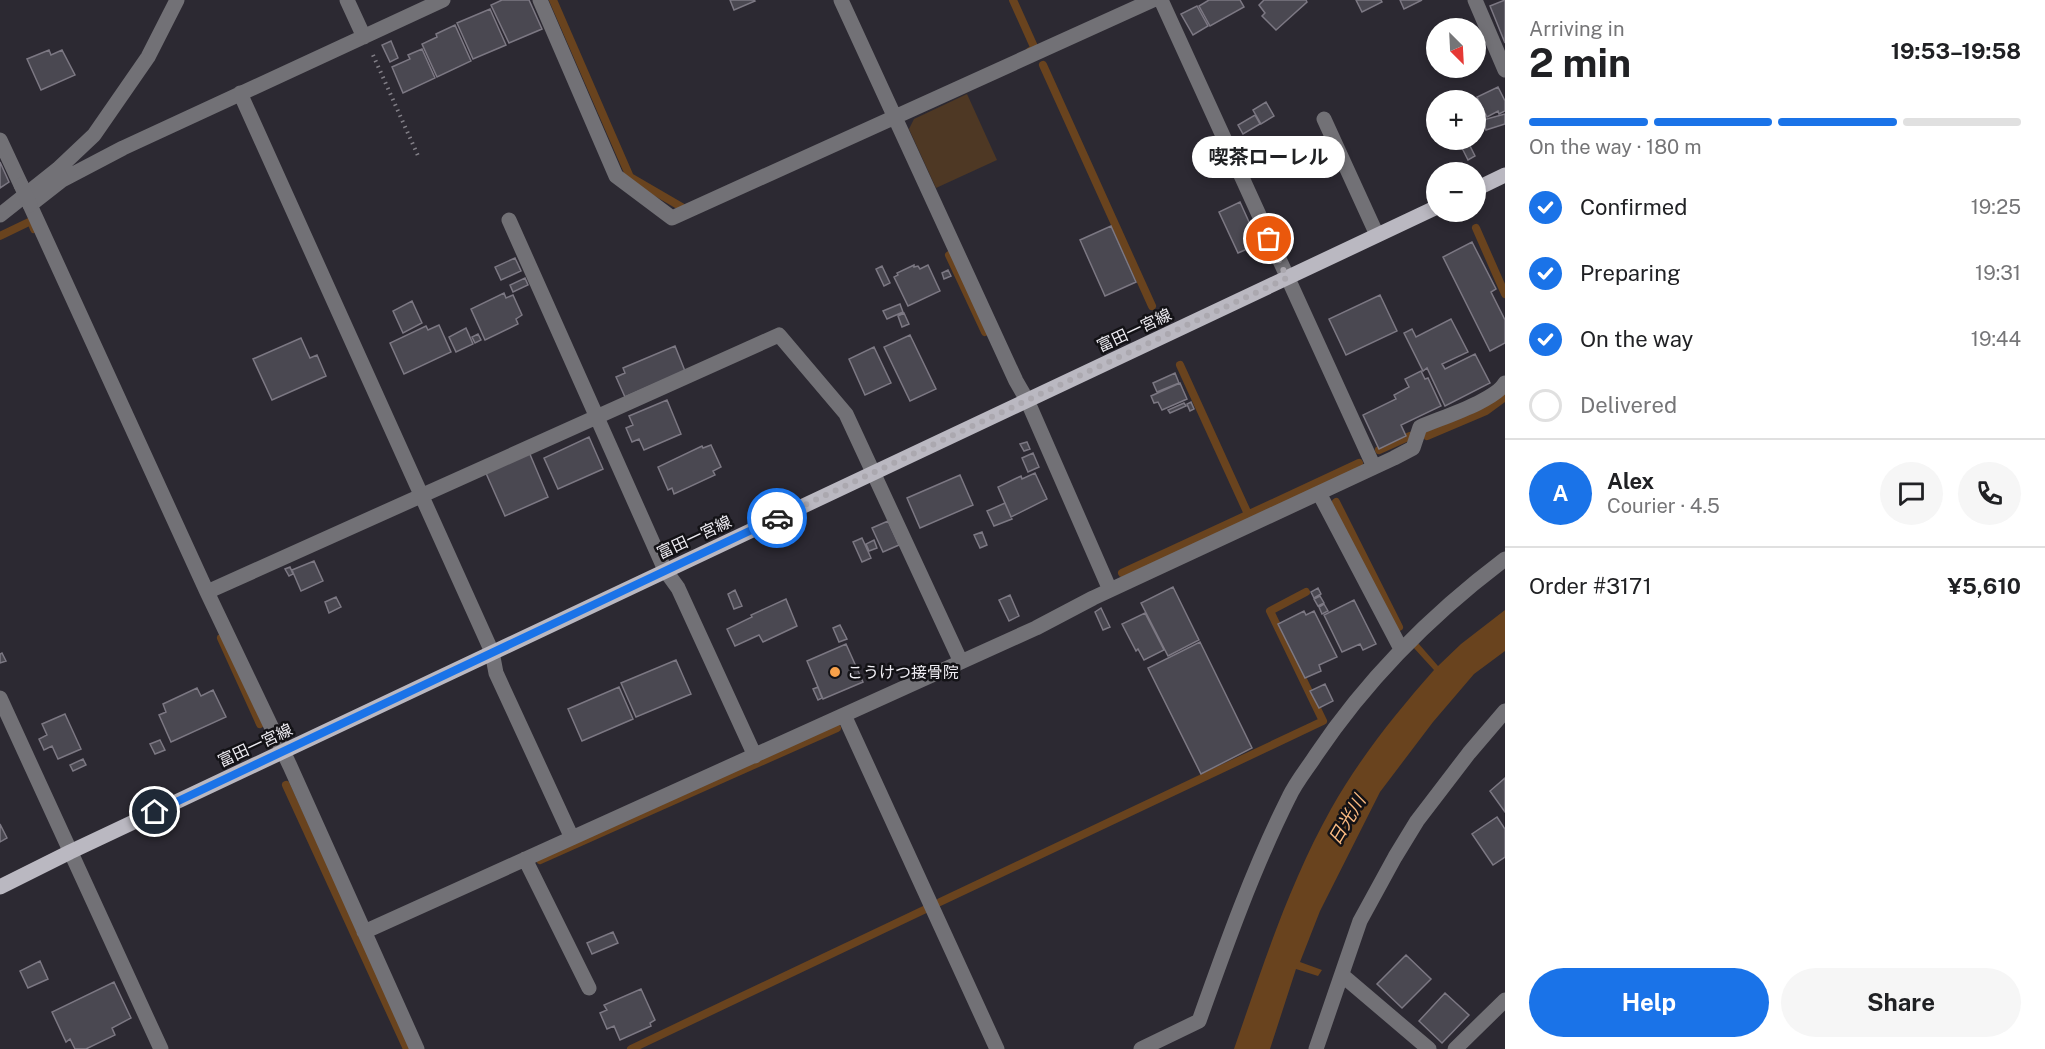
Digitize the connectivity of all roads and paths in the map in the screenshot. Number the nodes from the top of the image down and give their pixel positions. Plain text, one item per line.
1 (177, 0) edge
2 (347, 0) edge
3 (444, 0) edge
4 (540, 0) edge
5 (841, 0) edge
6 (1153, 0) edge
7 (1161, 0) edge
8 (1481, 2) edge
9 (364, 37) junction
10 (1505, 70) edge
11 (240, 93) junction
12 (894, 118) junction
13 (1324, 119) dead end
14 (0, 140) edge
15 (420, 158) dead end
16 (1505, 175) edge
17 (1486, 184) edge
18 (30, 206) junction
19 (1426, 212) edge
20 (0, 215) edge
21 (509, 220) dead end
22 (1377, 235) junction
23 (1287, 278) junction
24 (1505, 383) edge
25 (1027, 400) junction
26 (597, 418) junction
27 (1374, 467) junction
28 (874, 472) junction
29 (1319, 493) junction
30 (422, 496) junction
31 (1505, 559) edge
32 (665, 570) junction
33 (1110, 590) junction
34 (207, 592) junction
35 (1401, 649) junction
36 (492, 652) junction
37 (962, 662) junction
38 (0, 698) edge
39 (1505, 711) edge
40 (844, 715) junction
41 (283, 752) junction
42 (755, 756) junction
43 (572, 838) junction
44 (70, 852) junction
45 (525, 859) junction
46 (0, 887) edge
47 (364, 932) junction
48 (1342, 975) junction
49 (589, 988) dead end
50 (1505, 1000) edge
51 (161, 1049) edge
52 (417, 1049) edge
53 (997, 1049) edge
54 (1141, 1049) edge
55 (1316, 1049) edge
56 (1429, 1049) edge
57 (1455, 1049) edge

1 - 20 street
2 - 9 street
3 - 9 street
4 - 12 street
5 - 12 street
6 - 12 street
7 - 23 street
8 - 10 street
9 - 11 street
9 - 15 path
11 - 18 street
11 - 30 street
12 - 25 street
13 - 22 street
14 - 18 street, bridge
16 - 17 main road
18 - 34 street
19 - 22 main road, 富田一宮線
21 - 26 street
22 - 23 main road, 富田一宮線
23 - 25 main road, 富田一宮線
23 - 27 street
24 - 27 street
25 - 28 main road, 富田一宮線
25 - 33 street
26 - 28 street
26 - 30 street
26 - 32 street
27 - 29 street
28 - 32 main road, 富田一宮線
28 - 37 street
29 - 33 street
29 - 35 street
30 - 34 street
30 - 36 street
31 - 35 street
32 - 36 main road, 富田一宮線
32 - 42 street
33 - 37 street
34 - 41 street
35 - 54 street
36 - 41 main road, 富田一宮線
36 - 43 street
37 - 40 street
38 - 44 street
39 - 48 street
40 - 42 street
40 - 53 street
41 - 44 main road, 富田一宮線
41 - 47 street
42 - 43 street
43 - 45 street
44 - 46 main road, 富田一宮線
44 - 51 street
45 - 47 street
45 - 49 street
47 - 52 street
48 - 55 street
48 - 56 street
50 - 57 street

